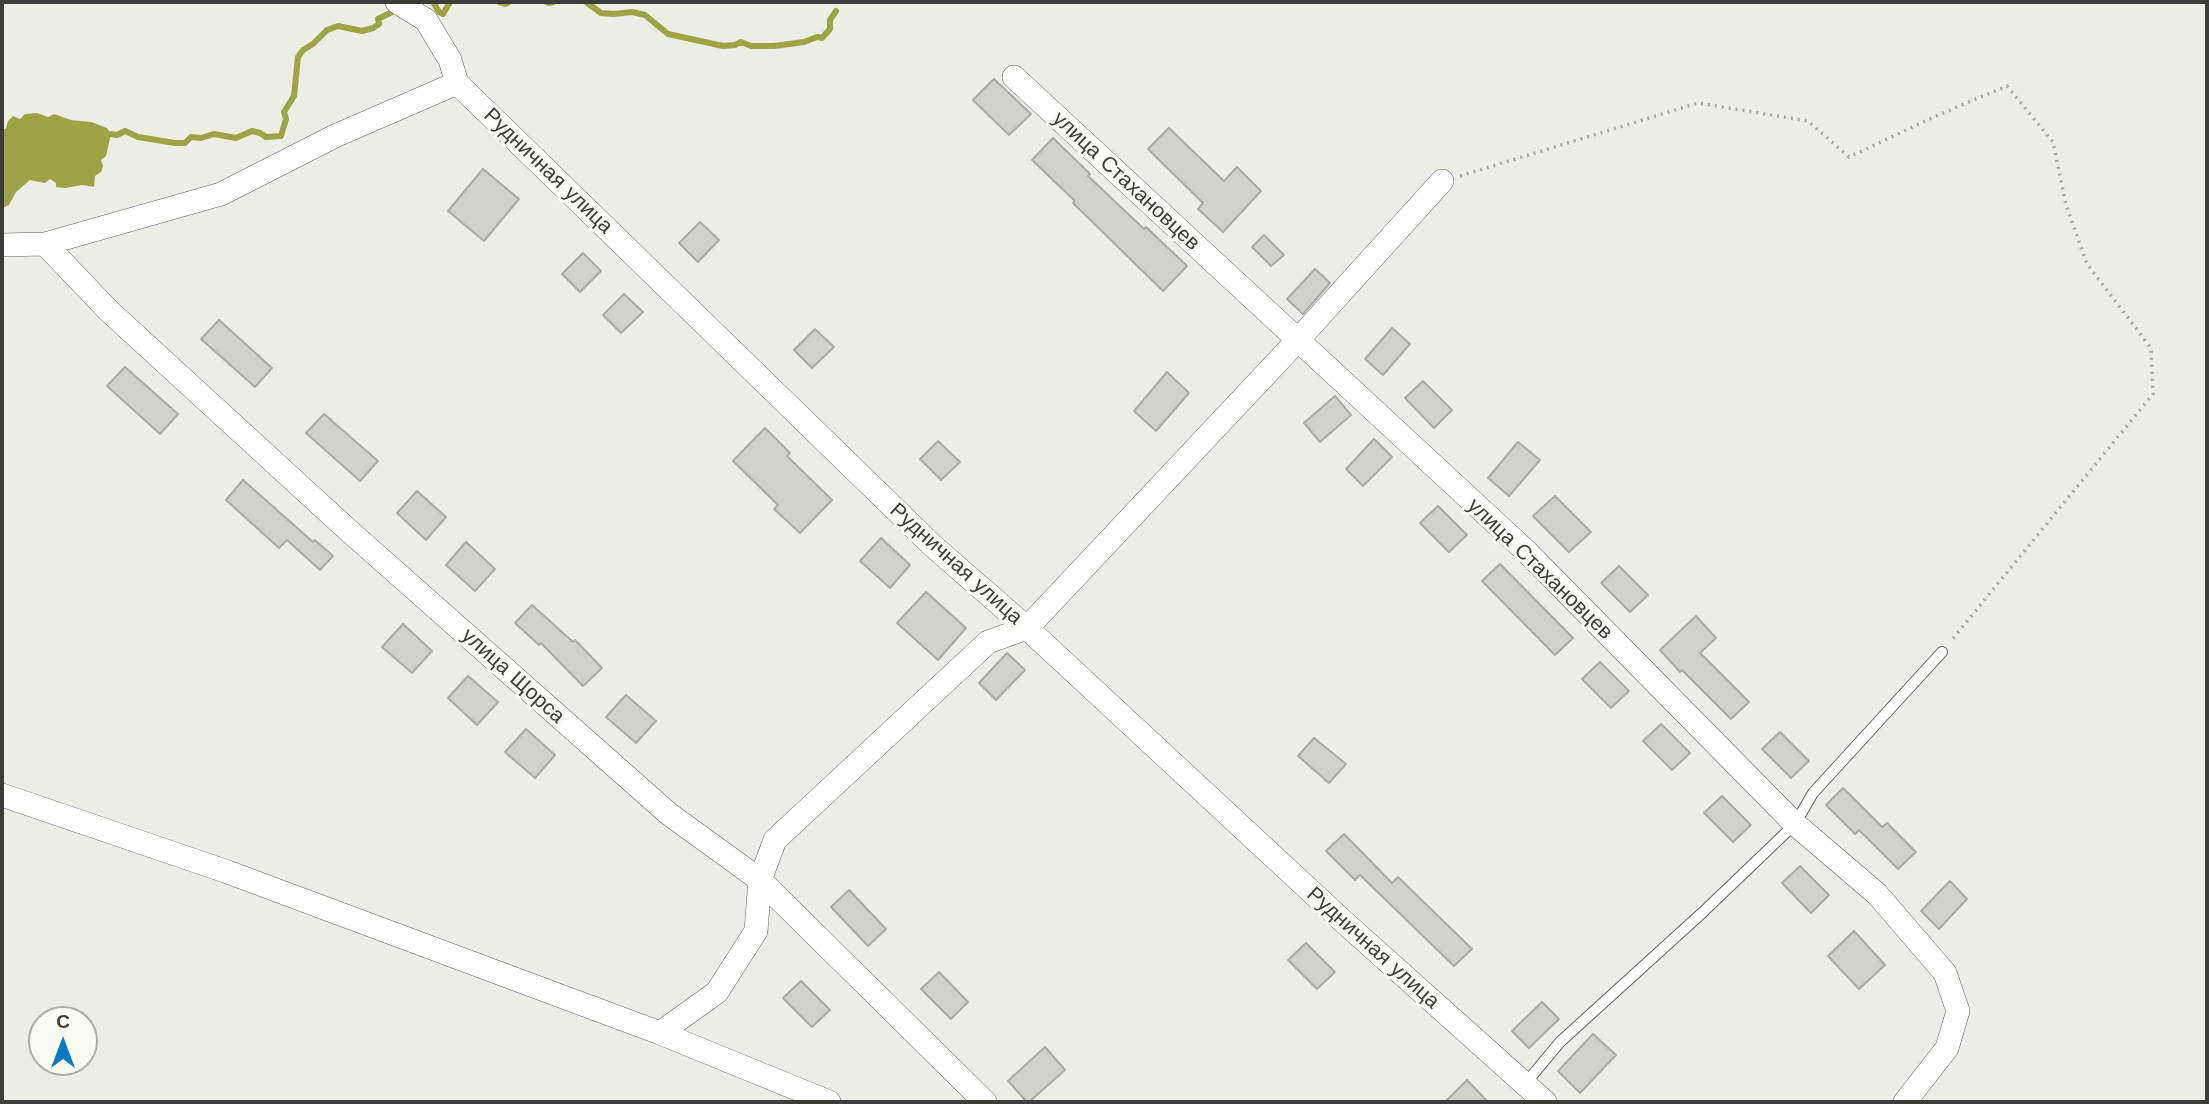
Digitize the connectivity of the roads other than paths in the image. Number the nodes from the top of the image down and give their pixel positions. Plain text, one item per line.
1 (397, 2) edge
2 (1014, 77) dead end
3 (457, 83) junction
4 (1441, 181) road end
5 (45, 244) junction
6 (2, 245) edge
7 (1297, 341) junction
8 (1027, 628) junction
9 (1942, 652) road end
10 (2, 795) edge
11 (1795, 824) junction
12 (760, 880) junction
13 (660, 1033) junction
14 (1524, 1084) junction
15 (829, 1102) edge
16 (985, 1102) edge
17 (1545, 1102) edge
18 (1905, 1102) edge

1 - 3 street, Рудничная улица
2 - 7 street, улица Стахановцев
3 - 5 street
3 - 8 street, Рудничная улица
4 - 7 street
5 - 6 street
5 - 12 street, улица Щорса
7 - 8 street
7 - 11 street, улица Стахановцев
8 - 12 street
8 - 14 street, Рудничная улица
9 - 11 lane
10 - 13 street
11 - 14 lane
11 - 18 street, улица Стахановцев
12 - 13 street
12 - 16 street, улица Щорса
13 - 15 street
14 - 17 street, Рудничная улица

